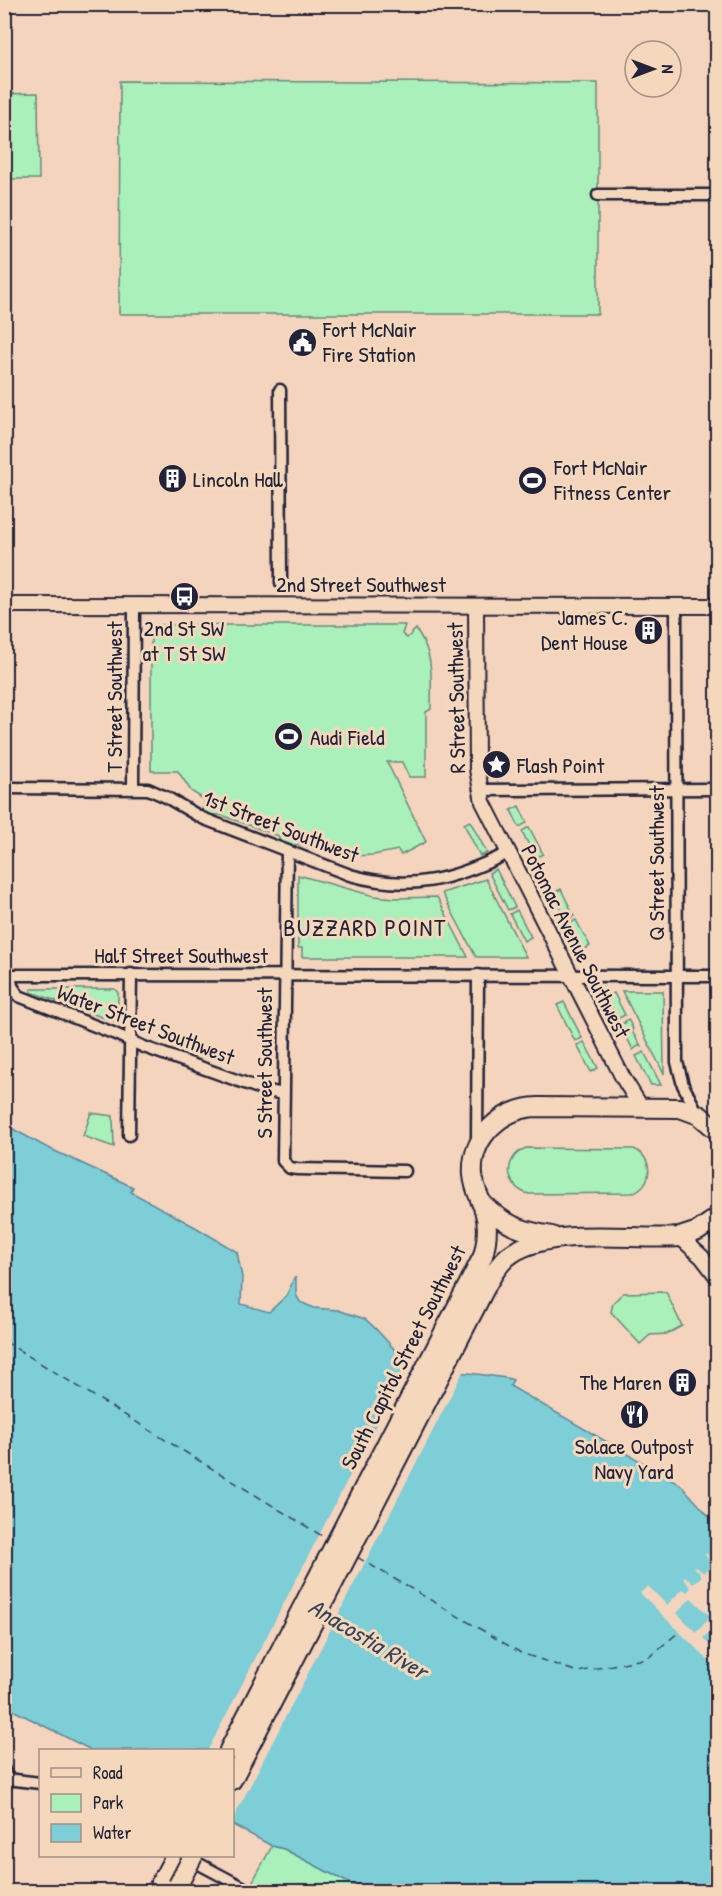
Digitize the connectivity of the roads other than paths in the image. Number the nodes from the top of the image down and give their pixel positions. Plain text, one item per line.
1 (598, 195) dead end
2 (717, 195) edge
3 (280, 390) dead end
4 (281, 583) dead end
5 (4, 605) edge
6 (134, 605) junction
7 (476, 606) junction
8 (676, 606) junction
9 (717, 606) edge
10 (4, 788) edge
11 (133, 788) junction
12 (676, 789) junction
13 (717, 789) edge
14 (479, 790) junction
15 (286, 850) junction
16 (508, 853) junction
17 (130, 974) junction
18 (284, 974) junction
19 (7, 975) edge
20 (478, 975) junction
21 (570, 975) junction
22 (677, 975) junction
23 (717, 976) edge
24 (130, 1041) junction
25 (283, 1094) junction
26 (641, 1107) junction
27 (699, 1115) junction
28 (717, 1131) edge
29 (129, 1135) dead end
30 (477, 1147) junction
31 (405, 1171) dead end
32 (480, 1200) junction
33 (717, 1217) edge
34 (717, 1236) edge
35 (680, 1237) junction
36 (560, 1238) junction
37 (717, 1278) edge
38 (465, 1308) junction
39 (229, 1749) edge
40 (6, 1774) edge
41 (234, 1776) edge
42 (39, 1783) edge
43 (4, 1791) edge
44 (174, 1857) edge
45 (185, 1857) edge
46 (193, 1857) edge
47 (168, 1886) edge
48 (252, 1892) edge

1 - 2 street
3 - 4 street
5 - 6 street, 2nd Street Southwest
6 - 7 street, 2nd Street Southwest
6 - 11 street, T Street Southwest
7 - 8 street, 2nd Street Southwest
7 - 14 street, R Street Southwest
8 - 9 street, 2nd Street Southwest
8 - 12 street, Q Street Southwest
10 - 11 street, 1st Street Southwest
11 - 15 street, 1st Street Southwest
12 - 13 street
12 - 14 street
12 - 22 street, Q Street Southwest
14 - 16 street, Potomac Avenue Southwest
15 - 16 street, 1st Street Southwest
15 - 18 street, S Street Southwest
16 - 21 street, Potomac Avenue Southwest
17 - 18 street, Half Street Southwest
17 - 19 street, Half Street Southwest
17 - 24 street
18 - 20 street, Half Street Southwest
18 - 25 street, S Street Southwest
19 - 24 street, Water Street Southwest
20 - 21 street, Half Street Southwest
20 - 30 street
21 - 22 street, Half Street Southwest
21 - 26 street, Potomac Avenue Southwest
22 - 23 street, Half Street Southwest
22 - 27 street, Q Street Southwest
24 - 25 street, Water Street Southwest
24 - 29 street
25 - 31 street, S Street Southwest
26 - 27 main road, South Capitol Street Southwest
26 - 30 main road, South Capitol Street Southwest
27 - 28 main road, South Capitol Street Southwest
30 - 32 main road, South Capitol Street Southwest
32 - 36 main road
32 - 38 main road, South Capitol Street Southwest
33 - 34 street
33 - 35 main road
35 - 36 main road
35 - 37 street
36 - 38 main road
38 - 39 main road, South Capitol Street Southwest
38 - 41 main road
40 - 42 street
40 - 43 street
44 - 47 main road
45 - 48 street
46 - 47 main road, bridge

